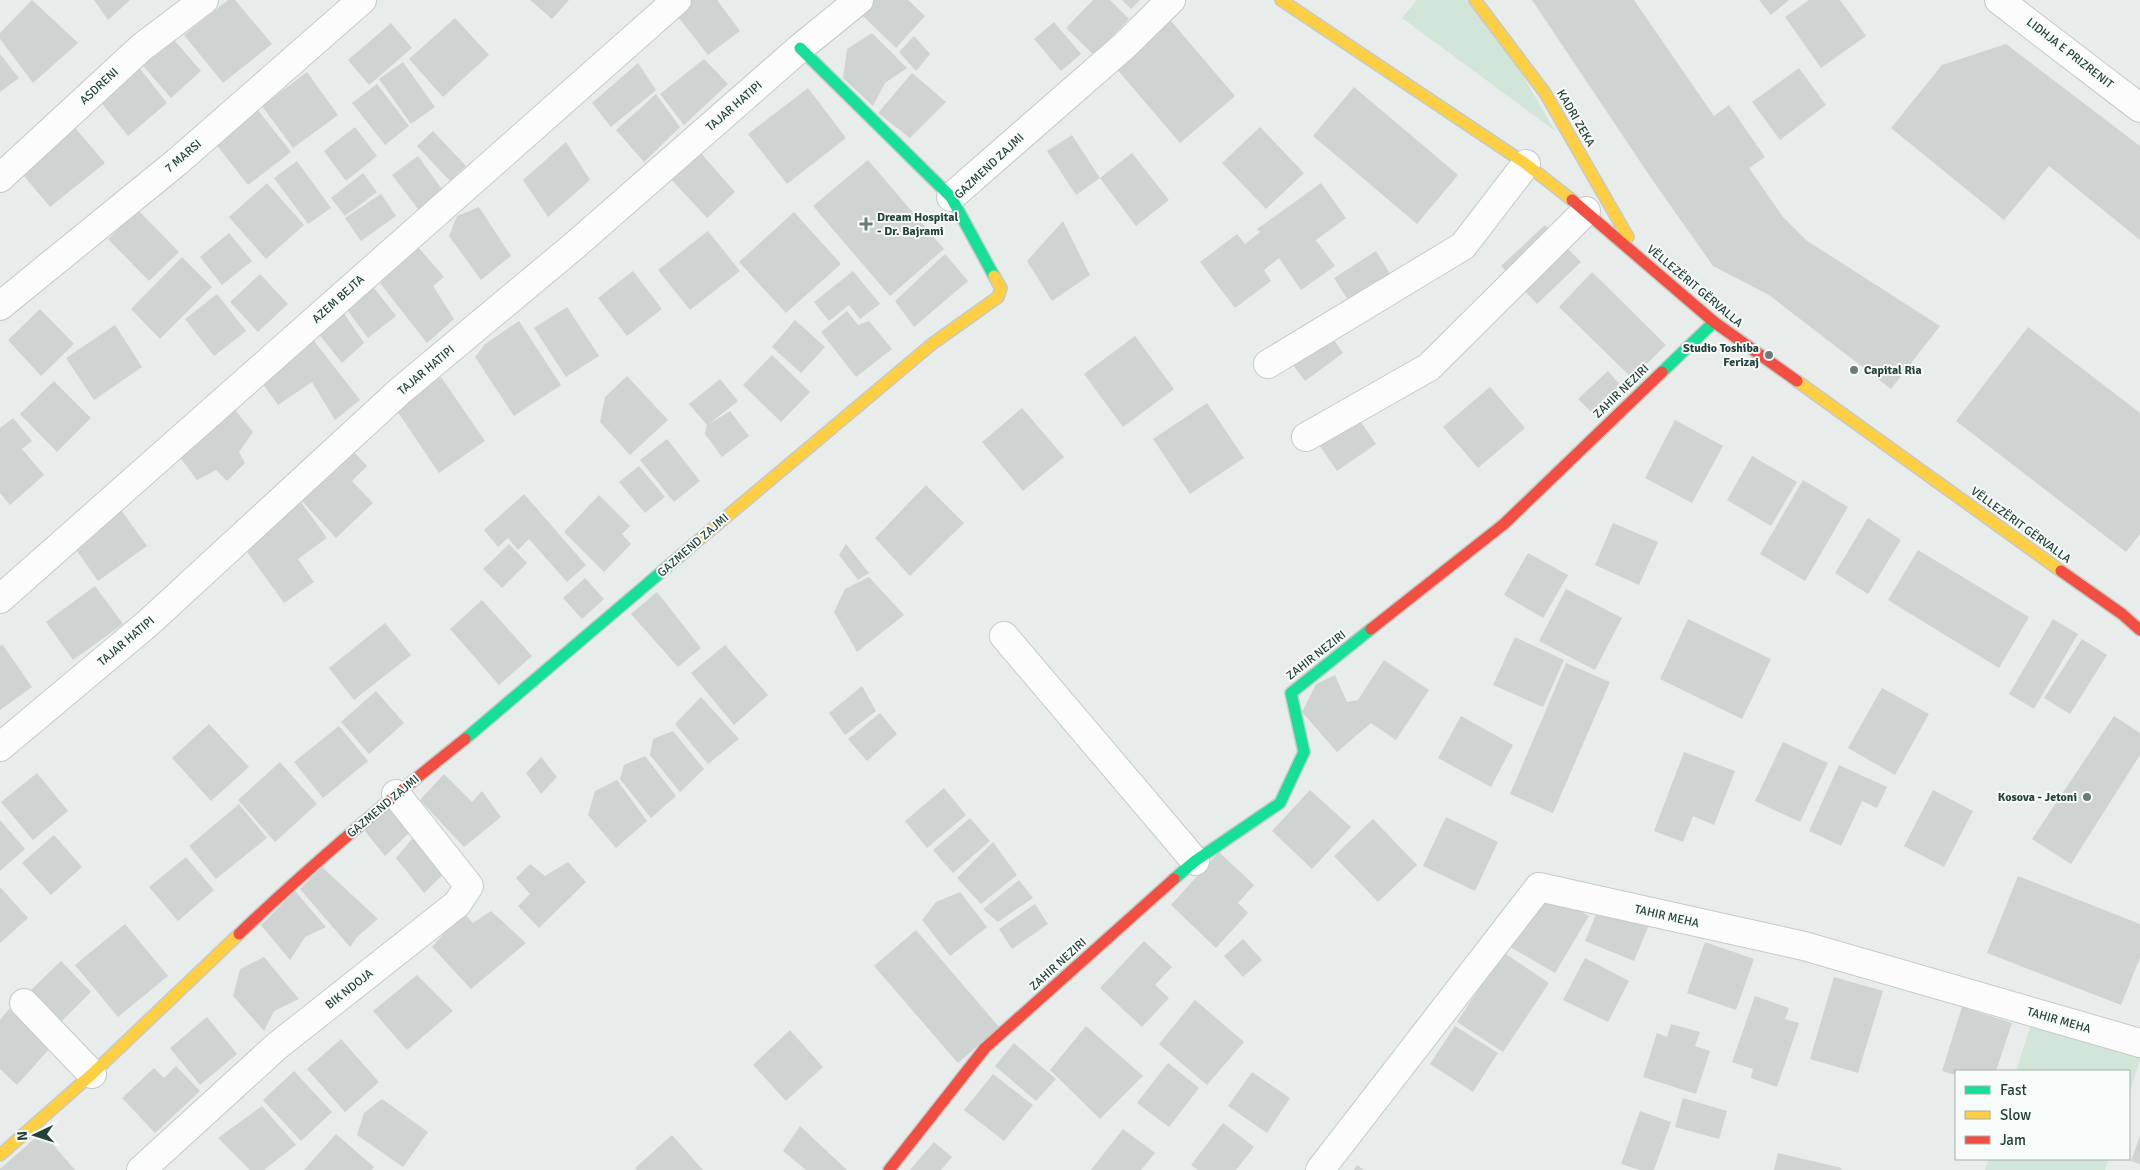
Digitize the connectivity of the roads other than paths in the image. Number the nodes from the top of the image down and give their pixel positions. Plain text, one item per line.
1 (204, 0) edge
2 (362, 0) edge
3 (677, 0) edge
4 (860, 0) edge
5 (1171, 0) edge
6 (1281, 0) edge
7 (1476, 0) edge
8 (1999, 0) edge
9 (800, 48) junction
10 (2139, 106) edge
11 (1526, 164) junction
12 (0, 178) edge
13 (951, 198) junction
14 (1586, 211) junction
15 (1640, 258) junction
16 (0, 306) edge
17 (1714, 322) junction
18 (1268, 364) dead end
19 (1306, 437) dead end
20 (0, 599) edge
21 (2140, 630) edge
22 (1004, 636) dead end
23 (0, 747) edge
24 (396, 794) junction
25 (1194, 861) junction
26 (24, 1003) dead end
27 (2140, 1043) edge
28 (92, 1074) junction
29 (0, 1155) edge
30 (141, 1170) edge
31 (889, 1170) edge
32 (1320, 1170) edge

1 - 12 street, ASDRENI
2 - 16 street, 7 MARSI
3 - 20 street, AZEM BEJTA
4 - 9 street, TAJAR HATIPI
5 - 13 street, GAZMEND ZAJMI
6 - 11 street, VËLLEZËRIT GËRVALLA
7 - 15 street, KADRI ZEKA
8 - 10 street, LIDHJA E PRIZRENIT
9 - 13 street
9 - 23 street, TAJAR HATIPI
11 - 14 street, VËLLEZËRIT GËRVALLA
11 - 18 street
13 - 24 street, GAZMEND ZAJMI
14 - 15 street, VËLLEZËRIT GËRVALLA
14 - 19 street
15 - 17 street, VËLLEZËRIT GËRVALLA
17 - 21 street, VËLLEZËRIT GËRVALLA
17 - 25 street, ZAHIR NEZIRI
22 - 25 street
24 - 28 street, GAZMEND ZAJMI
24 - 30 street, BIK NDOJA
25 - 31 street, ZAHIR NEZIRI
26 - 28 street
27 - 32 street, TAHIR MEHA
28 - 29 street, GAZMEND ZAJMI

